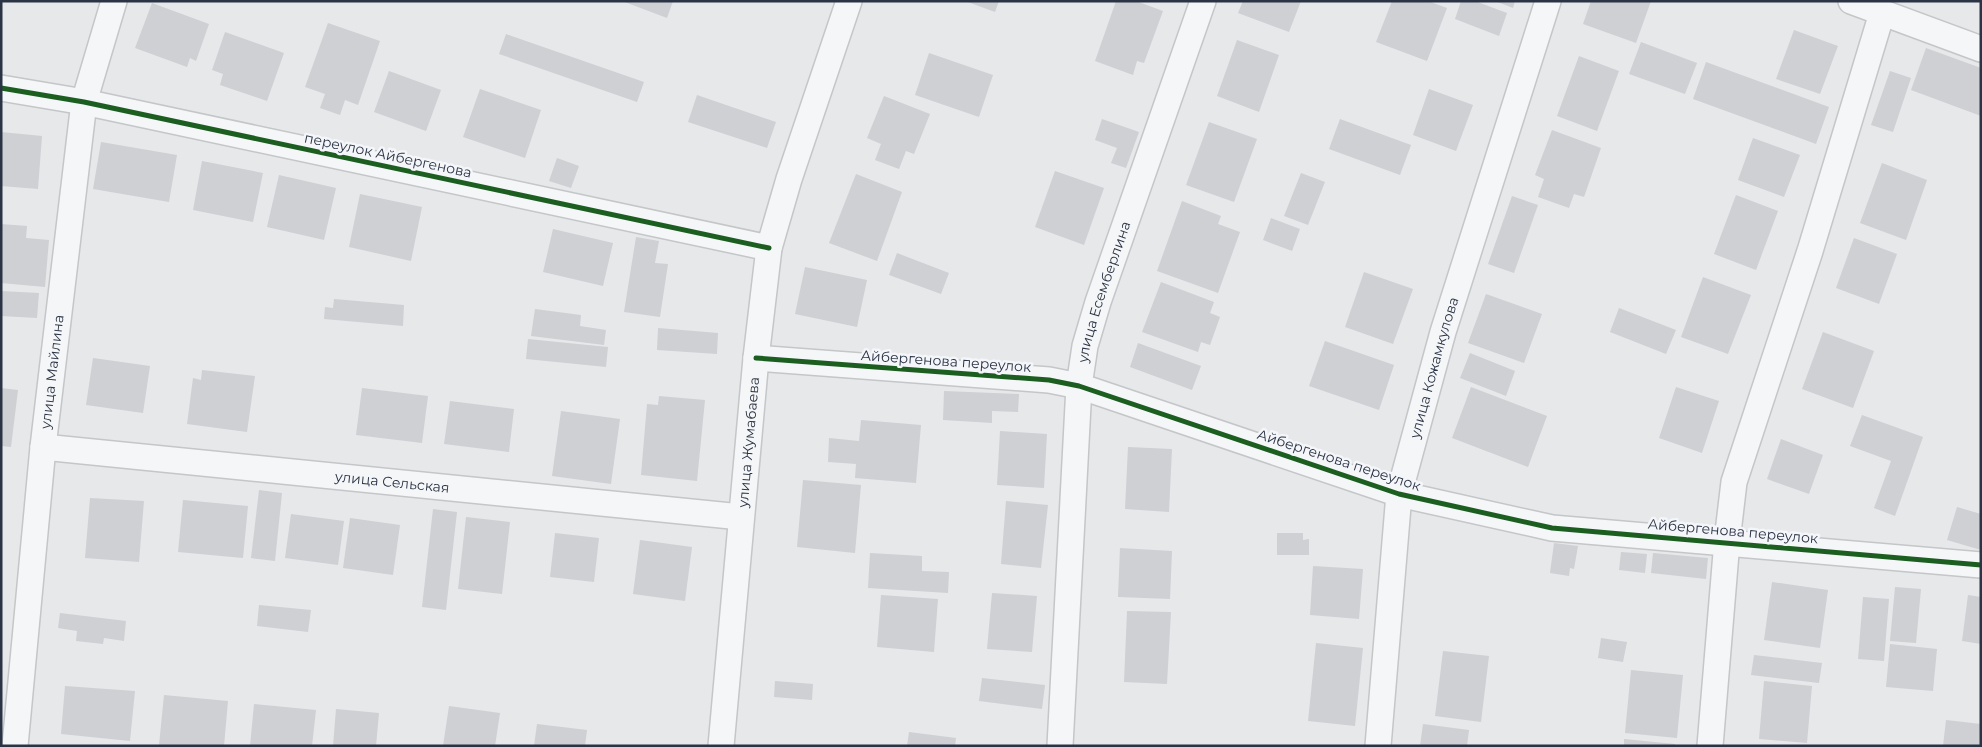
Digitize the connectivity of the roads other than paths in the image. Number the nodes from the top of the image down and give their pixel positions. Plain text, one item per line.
1 (114, 1) edge
2 (849, 1) edge
3 (1203, 1) edge
4 (1548, 1) edge
5 (1851, 1) edge
6 (1882, 13) junction
7 (1981, 49) edge
8 (1, 88) edge
9 (84, 102) junction
10 (770, 248) junction
11 (756, 358) junction
12 (1079, 386) junction
13 (43, 447) junction
14 (1399, 494) junction
15 (741, 517) junction
16 (1727, 541) junction
17 (1981, 565) edge
18 (14, 746) edge
19 (721, 746) edge
20 (1060, 746) edge
21 (1378, 746) edge
22 (1710, 746) edge

1 - 9 street, улица Майлина
2 - 10 street, улица Жумабаева
3 - 12 street, улица Есемберлина
4 - 14 street, улица Кожамкулова
5 - 6 street
6 - 7 street
6 - 16 street
8 - 9 street, переулок Айбергенова
9 - 10 street, переулок Айбергенова
9 - 13 street, улица Майлина
10 - 11 street, улица Жумабаева
11 - 12 street, Айбергенова переулок
11 - 15 street, улица Жумабаева
12 - 14 street, Айбергенова переулок
12 - 20 street, улица Есемберлина
13 - 15 street, улица Сельская
13 - 18 street, улица Майлина
14 - 16 street, Айбергенова переулок
14 - 21 street, улица Кожамкулова
15 - 19 street, улица Жумабаева
16 - 17 street, Айбергенова переулок
16 - 22 street

